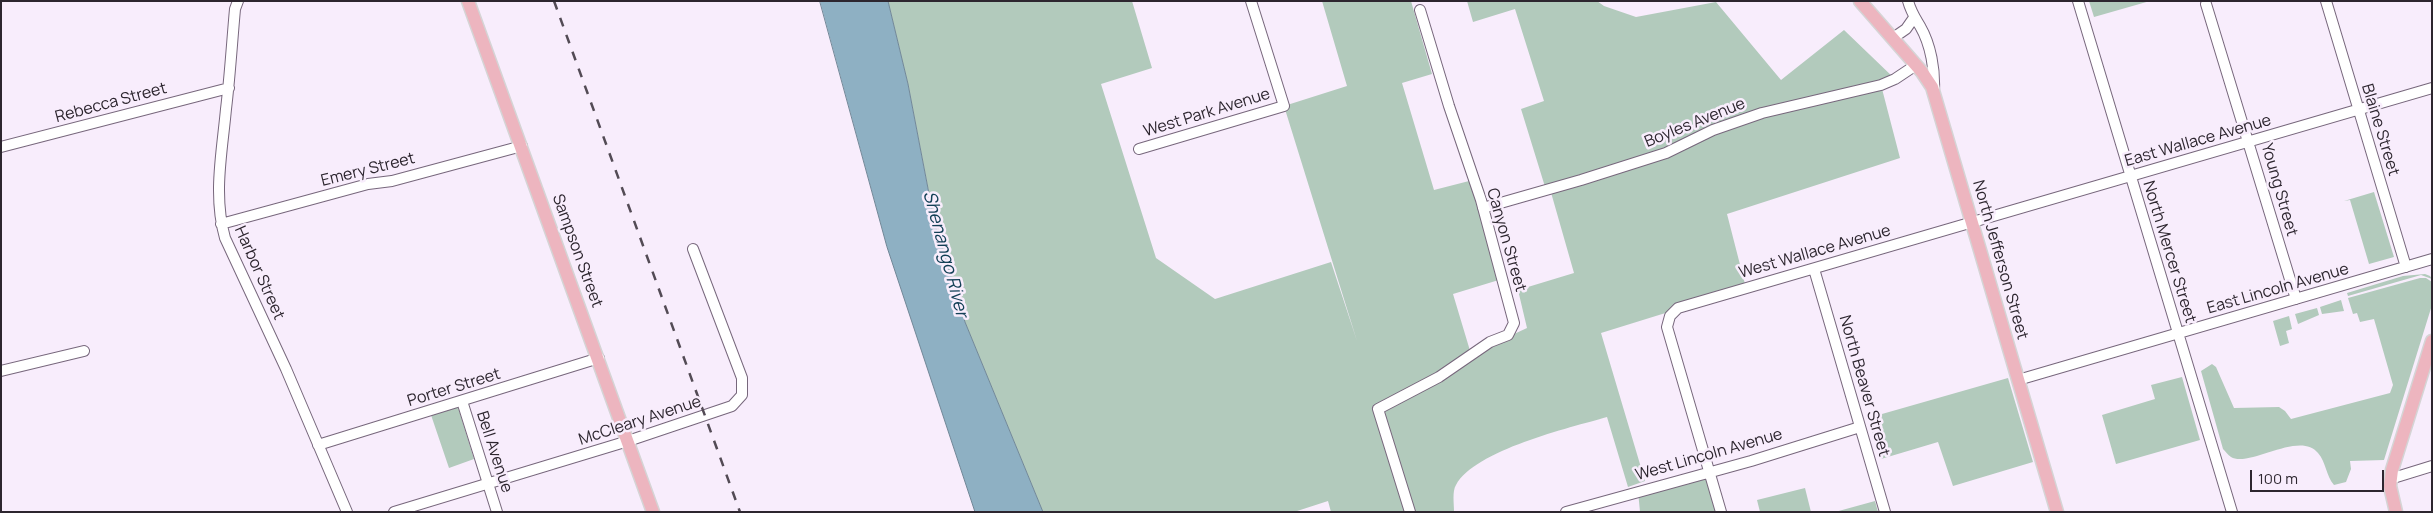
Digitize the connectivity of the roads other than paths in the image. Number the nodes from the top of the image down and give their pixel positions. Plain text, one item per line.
1 (238, 1) edge
2 (468, 1) edge
3 (1251, 1) edge
4 (1860, 1) edge
5 (1908, 1) edge
6 (2078, 1) edge
7 (2326, 1) edge
8 (2206, 4) dead end
9 (1420, 10) dead end
10 (1913, 19) junction
11 (1893, 38) junction
12 (1916, 65) junction
13 (228, 88) junction
14 (2432, 88) edge
15 (1934, 93) junction
16 (2358, 109) junction
17 (2249, 141) junction
18 (522, 146) junction
19 (1, 147) edge
20 (1139, 149) dead end
21 (2130, 176) junction
22 (1483, 208) junction
23 (1972, 222) junction
24 (221, 224) junction
25 (693, 249) dead end
26 (2432, 260) edge
27 (2406, 267) junction
28 (1814, 268) junction
29 (2296, 299) junction
30 (2178, 334) junction
31 (2432, 341) edge
32 (84, 351) dead end
33 (599, 358) junction
34 (1, 371) edge
35 (2018, 380) junction
36 (462, 401) junction
37 (1860, 427) junction
38 (628, 441) junction
39 (318, 445) junction
40 (2432, 466) edge
41 (1710, 472) junction
42 (2390, 479) junction
43 (489, 484) junction
44 (347, 512) edge
45 (394, 512) edge
46 (497, 512) edge
47 (653, 512) edge
48 (1410, 512) edge
49 (1566, 512) edge
50 (1721, 512) edge
51 (1885, 512) edge
52 (2057, 512) edge
53 (2232, 512) edge
54 (2396, 512) edge

1 - 13 street, Harbor Street
2 - 18 main road, Sampson Street
3 - 20 street, West Park Avenue
4 - 11 main road
5 - 10 street, North Jefferson Street
6 - 21 street, North Mercer Street
7 - 16 street, Blaine Street
8 - 17 street, Young Street
9 - 22 street, Canyon Street
10 - 11 street
10 - 15 street, North Jefferson Street
11 - 12 main road
12 - 15 main road
12 - 22 street, Boyles Avenue
13 - 19 street, Rebecca Street
13 - 24 street, Harbor Street
14 - 16 street, East Wallace Avenue
15 - 23 main road, North Jefferson Street
16 - 17 street, East Wallace Avenue
16 - 27 street, Blaine Street
17 - 21 street, East Wallace Avenue
17 - 29 street, Young Street
18 - 24 street, Emery Street
18 - 33 main road, Sampson Street
21 - 23 street, East Wallace Avenue
21 - 30 street, North Mercer Street
22 - 48 street, Canyon Street
23 - 28 street, West Wallace Avenue
23 - 35 main road, North Jefferson Street
24 - 39 street, Harbor Street
25 - 38 street, McCleary Avenue
26 - 27 street, East Lincoln Avenue
27 - 29 street, East Lincoln Avenue
28 - 37 street, North Beaver Street
28 - 41 street, West Wallace Avenue
29 - 30 street, East Lincoln Avenue
30 - 35 street, East Lincoln Avenue
30 - 53 street, North Mercer Street
31 - 42 main road
32 - 34 street
33 - 36 street, Porter Street
33 - 38 main road, Sampson Street
35 - 52 main road, North Jefferson Street
36 - 39 street, Porter Street
36 - 43 street, Bell Avenue
37 - 41 street, West Lincoln Avenue
37 - 51 street, North Beaver Street
38 - 43 street, McCleary Avenue
38 - 47 main road, Sampson Street
39 - 44 street, Harbor Street
40 - 42 street
41 - 49 street, West Lincoln Avenue
41 - 50 street
42 - 54 main road
43 - 45 street, McCleary Avenue
43 - 46 street, Bell Avenue

